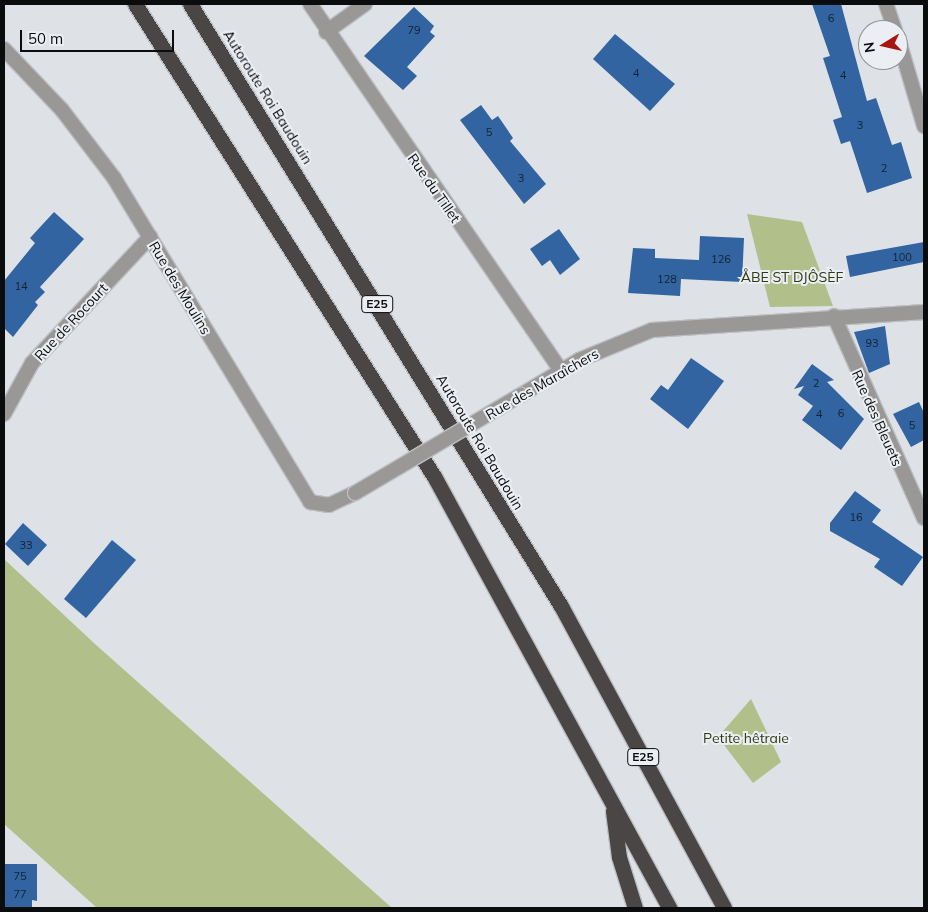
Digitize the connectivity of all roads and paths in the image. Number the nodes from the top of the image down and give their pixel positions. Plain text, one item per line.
1 (135, 4) edge
2 (190, 4) edge
3 (310, 4) edge
4 (365, 4) edge
5 (886, 4) edge
6 (892, 20) edge
7 (326, 32) junction
8 (4, 49) edge
9 (907, 70) edge
10 (924, 126) edge
11 (150, 238) junction
12 (924, 312) edge
13 (834, 316) junction
14 (561, 371) junction
15 (4, 414) edge
16 (355, 493) joint
17 (924, 518) edge
18 (612, 802) junction
19 (634, 908) edge
20 (669, 908) edge
21 (724, 908) edge

1 - 18 highway
2 - 21 highway, Autoroute Roi Baudouin / E25
3 - 7 street, Rue du Tillet
4 - 7 street
5 - 6 street
7 - 14 street, Rue du Tillet
8 - 11 street, Rue des Moulins
9 - 10 street
11 - 15 street, Rue de Rocourt
11 - 16 street, Rue des Moulins
12 - 13 street, Rue des Maraîchers
13 - 14 street, Rue des Maraîchers
13 - 17 street, Rue des Bleuets
14 - 16 street, Rue des Maraîchers, bridge
18 - 19 highway
18 - 20 highway

